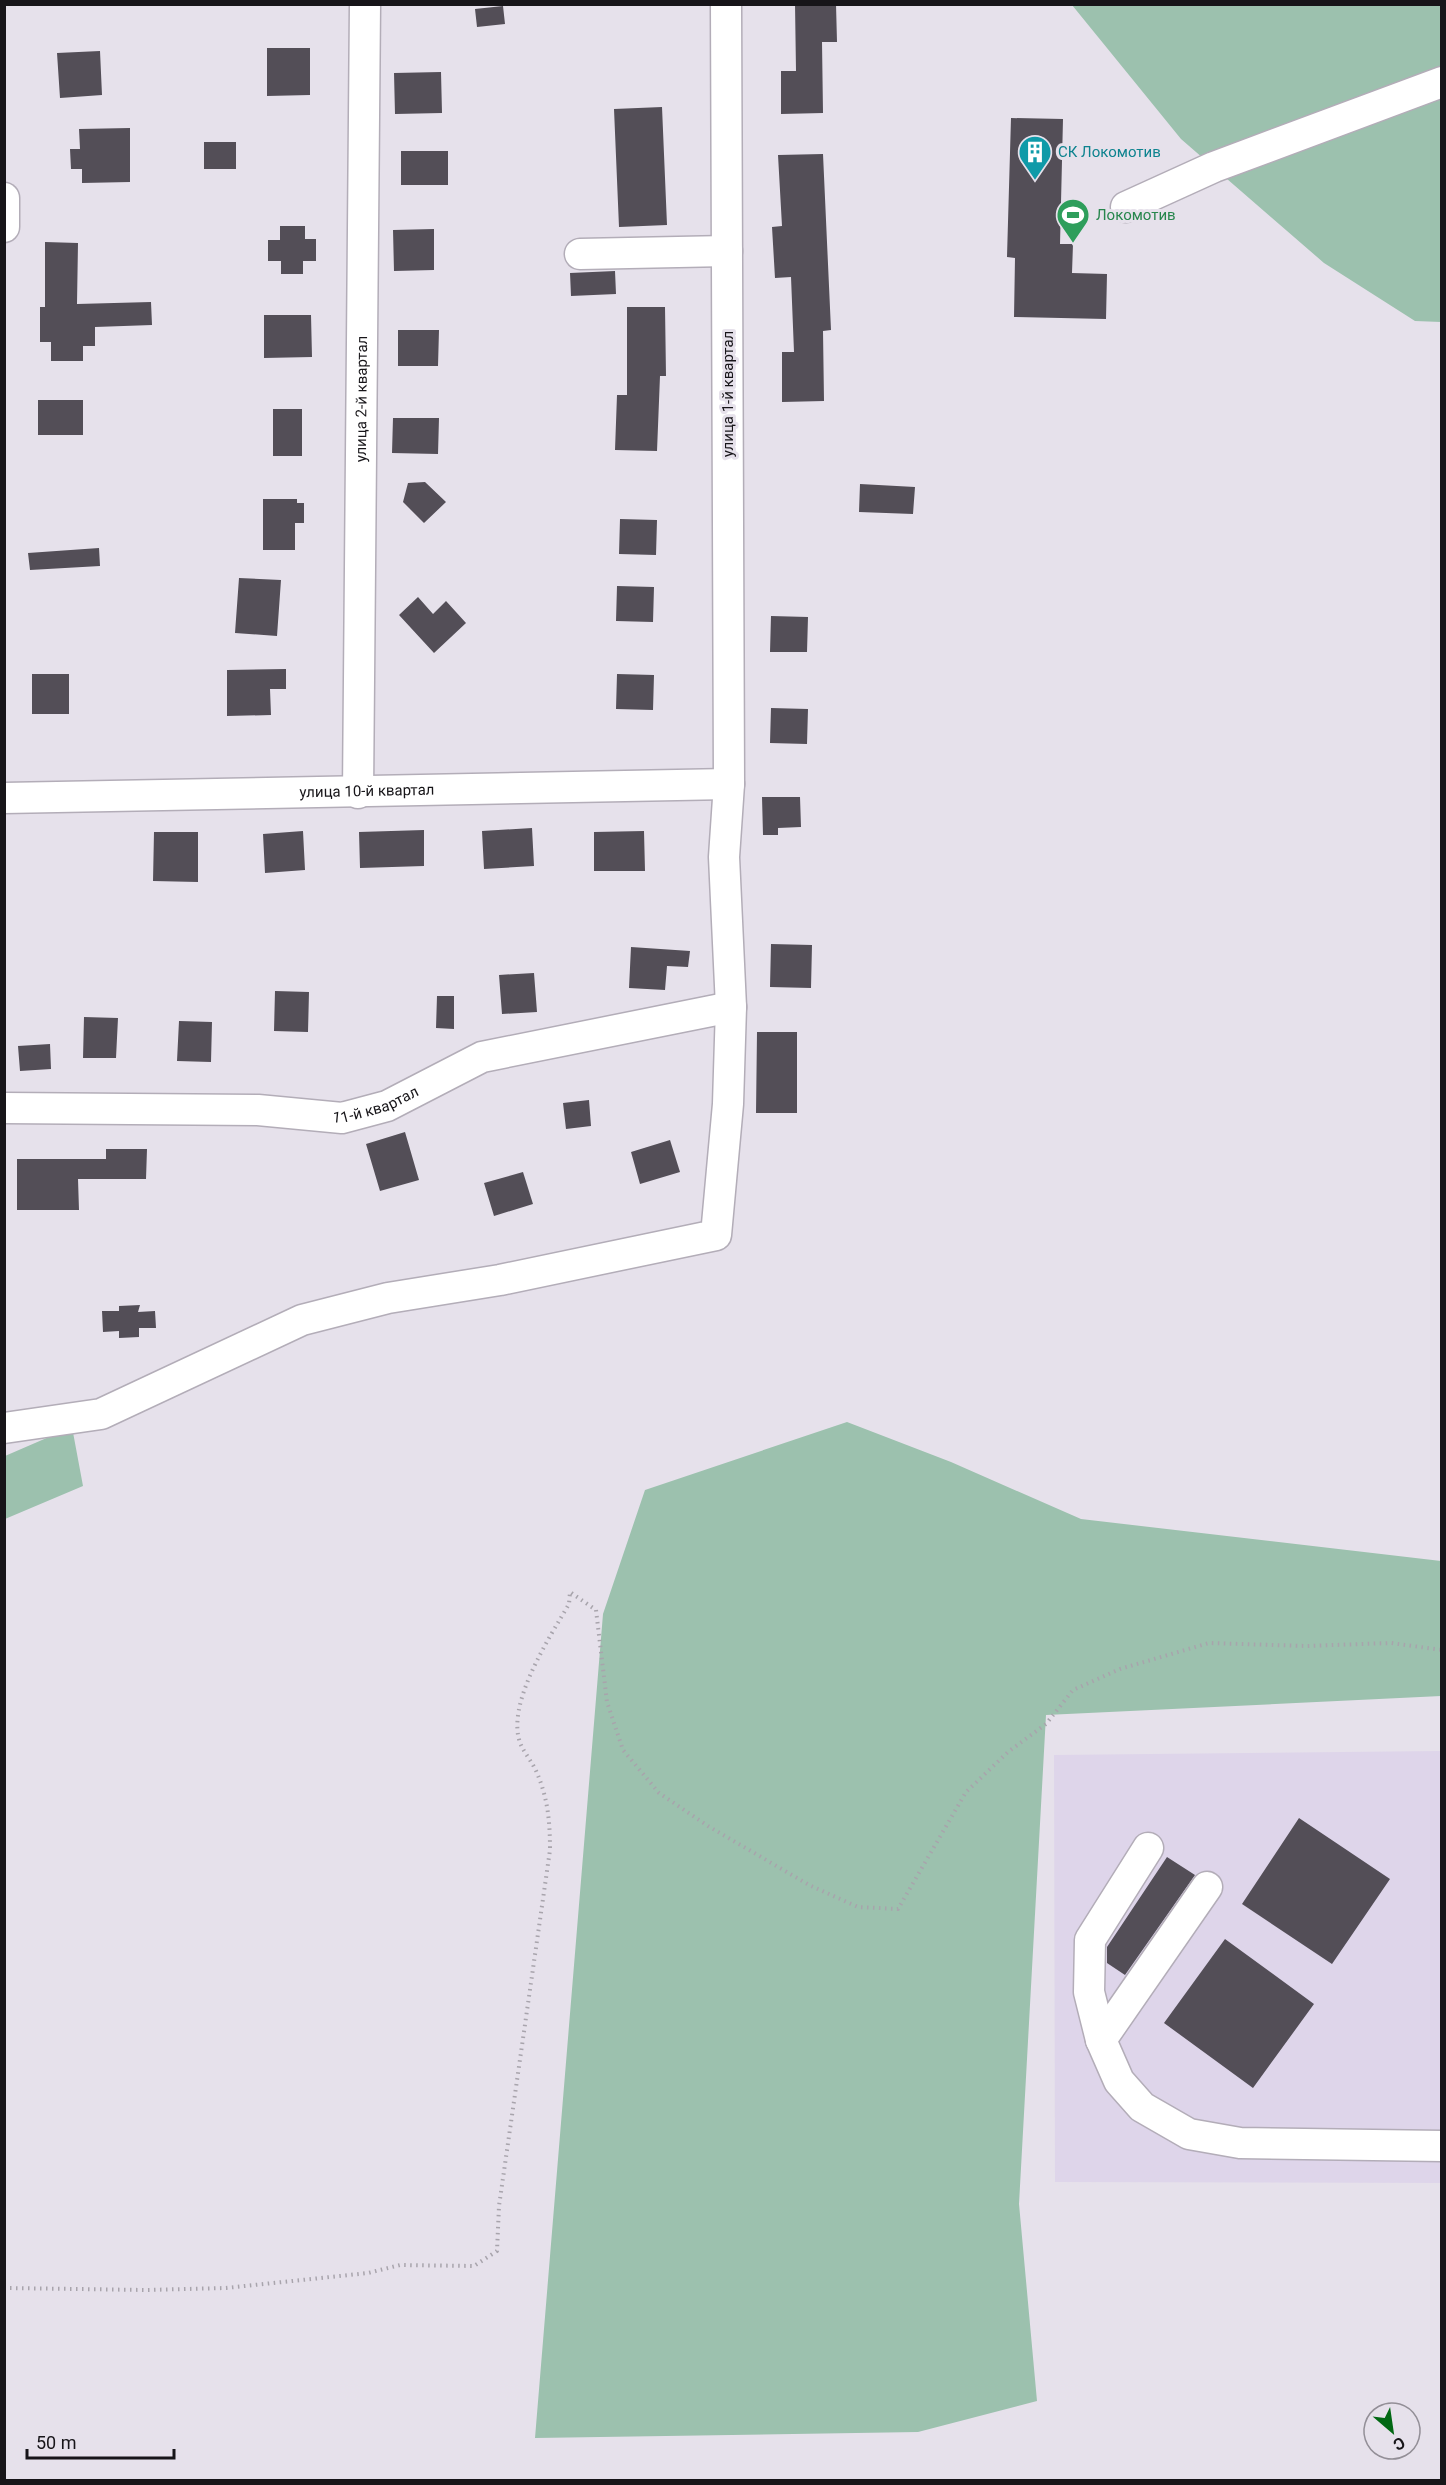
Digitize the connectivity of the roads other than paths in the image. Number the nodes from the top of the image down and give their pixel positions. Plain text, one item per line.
1 (364, 4) edge
2 (726, 4) edge
3 (1442, 82) edge
4 (4, 198) edge
5 (1125, 207) dead end
6 (4, 227) edge
7 (727, 251) junction
8 (580, 254) dead end
9 (729, 784) junction
10 (358, 793) junction
11 (4, 798) edge
12 (731, 1007) junction
13 (4, 1108) edge
14 (4, 1428) edge
15 (1148, 1848) dead end
16 (1207, 1887) dead end
17 (1101, 2040) junction
18 (1442, 2146) edge

1 - 10 street, улица 2-й квартал
2 - 7 street, улица 1-й квартал
3 - 5 street
4 - 6 street
7 - 8 street
7 - 9 street, улица 1-й квартал
9 - 10 street, улица 10-й квартал
9 - 12 street, улица 1-й квартал
10 - 11 street, улица 10-й квартал
12 - 13 street, 11-й квартал
12 - 14 street, улица 1-й квартал
15 - 17 street
16 - 17 street
17 - 18 street

